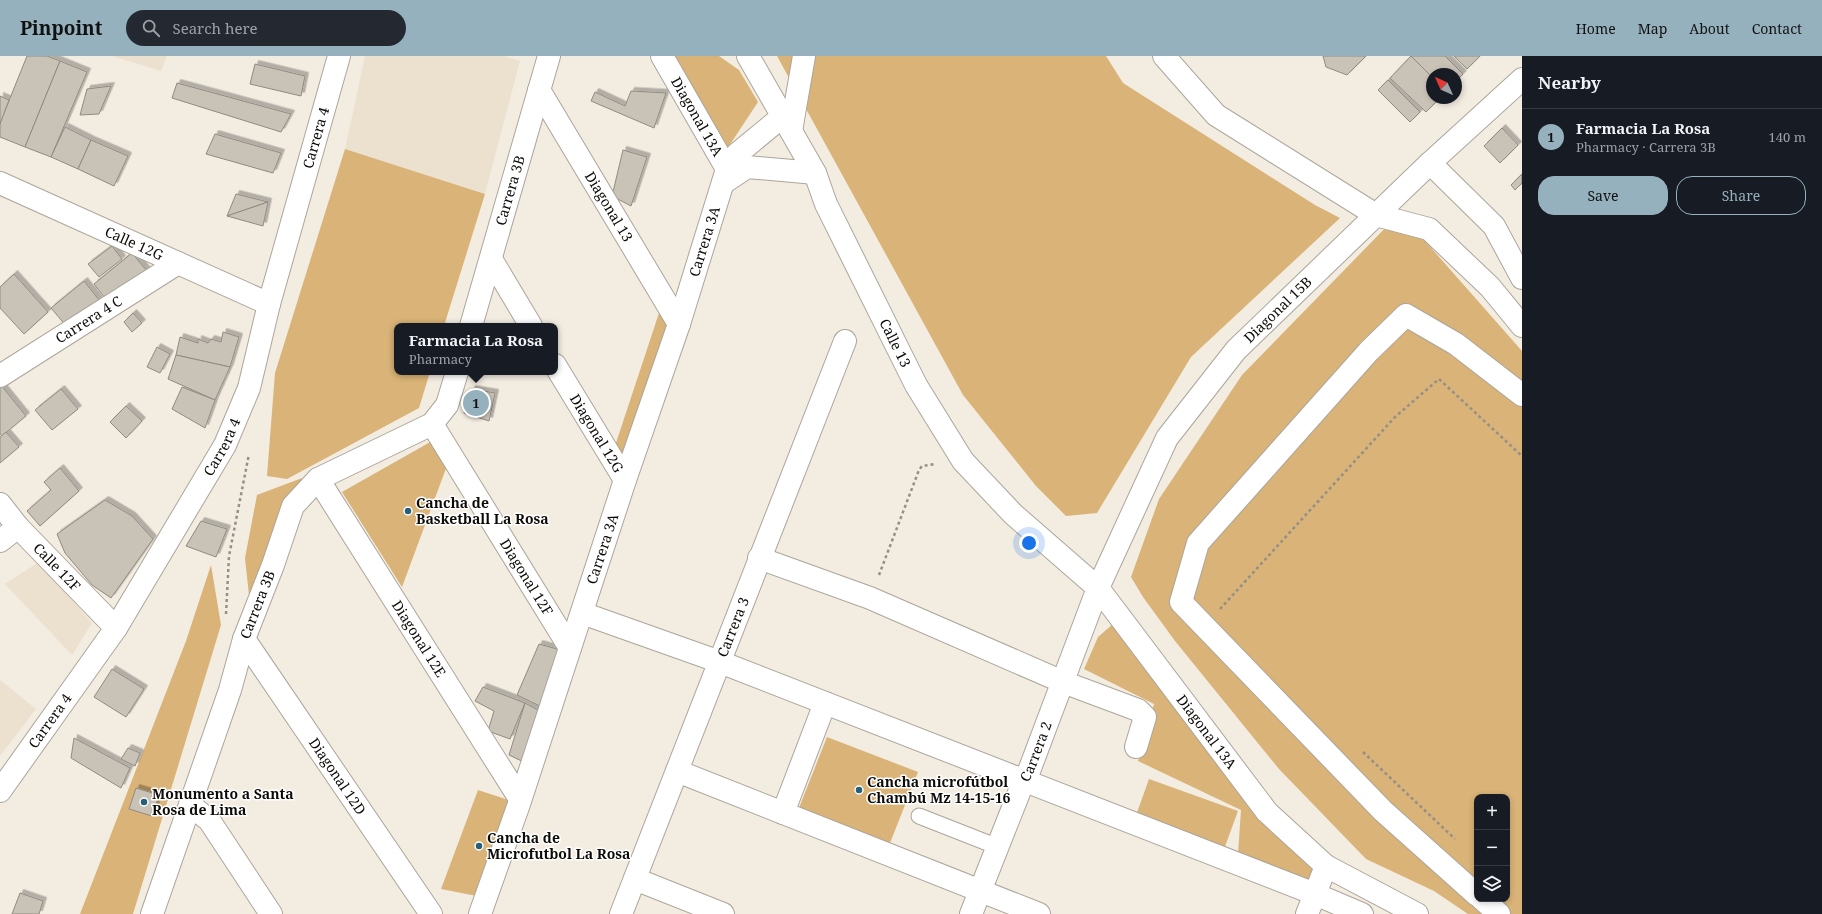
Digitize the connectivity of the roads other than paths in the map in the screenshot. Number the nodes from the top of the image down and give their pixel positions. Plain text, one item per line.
1 (339, 56) edge
2 (549, 56) edge
3 (662, 56) edge
4 (748, 56) edge
5 (804, 56) edge
6 (1164, 56) edge
7 (1522, 79) edge
8 (539, 90) junction
9 (787, 123) junction
10 (1430, 163) junction
11 (815, 173) junction
12 (727, 176) junction
13 (0, 183) edge
14 (1376, 215) junction
15 (491, 259) junction
16 (178, 263) junction
17 (1522, 278) edge
18 (269, 304) junction
19 (472, 323) edge
20 (529, 323) edge
21 (679, 324) junction
22 (1522, 326) edge
23 (845, 341) dead end
24 (558, 370) edge
25 (456, 375) edge
26 (0, 376) edge
27 (1522, 395) edge
28 (432, 424) junction
29 (318, 479) junction
30 (625, 480) junction
31 (0, 504) edge
32 (18, 527) junction
33 (0, 541) edge
34 (760, 558) junction
35 (1098, 588) junction
36 (582, 613) junction
37 (116, 628) junction
38 (244, 639) junction
39 (570, 648) junction
40 (720, 662) junction
41 (1063, 682) junction
42 (825, 703) junction
43 (1136, 747) dead end
44 (677, 771) junction
45 (1024, 780) junction
46 (0, 790) edge
47 (520, 799) junction
48 (190, 805) junction
49 (783, 813) junction
50 (919, 816) dead end
51 (998, 847) junction
52 (1326, 866) junction
53 (635, 879) junction
54 (980, 891) junction
55 (1474, 892) edge
56 (1315, 894) junction
57 (1485, 902) edge
58 (152, 914) edge
59 (271, 914) edge
60 (431, 914) edge
61 (480, 914) edge
62 (621, 914) edge
63 (723, 914) edge
64 (971, 914) edge
65 (1038, 914) edge
66 (1307, 914) edge
67 (1362, 914) edge
68 (1417, 914) edge
69 (1499, 914) edge

1 - 18 street, Carrera 4
2 - 8 street, Carrera 3B
3 - 12 street, Diagonal 13A
4 - 9 street, Calle 13
5 - 9 street
6 - 14 street
7 - 10 street, Diagonal 15B
8 - 15 street, Carrera 3B
8 - 21 street, Diagonal 13
9 - 11 street, Calle 13
9 - 12 street, Carrera 3A
10 - 14 street, Diagonal 15B
10 - 17 street
11 - 12 street
11 - 35 street, Calle 13
12 - 21 street, Carrera 3A
13 - 16 street, Calle 12G
14 - 22 street
14 - 35 street, Diagonal 15B
15 - 19 street, Carrera 3B
15 - 20 street
16 - 18 street, Calle 12G
16 - 26 street, Carrera 4 C
18 - 37 street, Carrera 4
21 - 30 street, Carrera 3A
23 - 34 street, Carrera 3
24 - 30 street, Diagonal 12G
25 - 28 street, Carrera 3B
27 - 55 street
28 - 29 street, Carrera 3B
28 - 39 street, Diagonal 12F
29 - 38 street, Carrera 3B
29 - 47 street, Diagonal 12E
30 - 36 street, Carrera 3A
31 - 32 street, Calle 12F
32 - 33 street
32 - 37 street, Calle 12F
34 - 40 street, Carrera 3
34 - 41 street
35 - 41 street, Carrera 2
35 - 52 street, Diagonal 13A
36 - 39 street, Carrera 3A
36 - 40 street
37 - 46 street, Carrera 4
38 - 48 street, Carrera 3B
38 - 60 street, Diagonal 12D
39 - 47 street, Carrera 3A
40 - 42 street
40 - 44 street, Carrera 3
41 - 43 street
41 - 45 street, Carrera 2
42 - 45 street
42 - 49 street
44 - 49 street
44 - 53 street, Carrera 3
45 - 51 street, Carrera 2
45 - 56 street
47 - 61 street, Carrera 3A
48 - 58 street, Carrera 3B
48 - 59 street
49 - 54 street
50 - 51 lane
51 - 54 street, Carrera 2
52 - 56 street
52 - 68 street, Diagonal 13A
53 - 62 street, Carrera 3
53 - 63 street
54 - 64 street, Carrera 2
54 - 65 street
56 - 66 street
56 - 67 street
57 - 69 street

